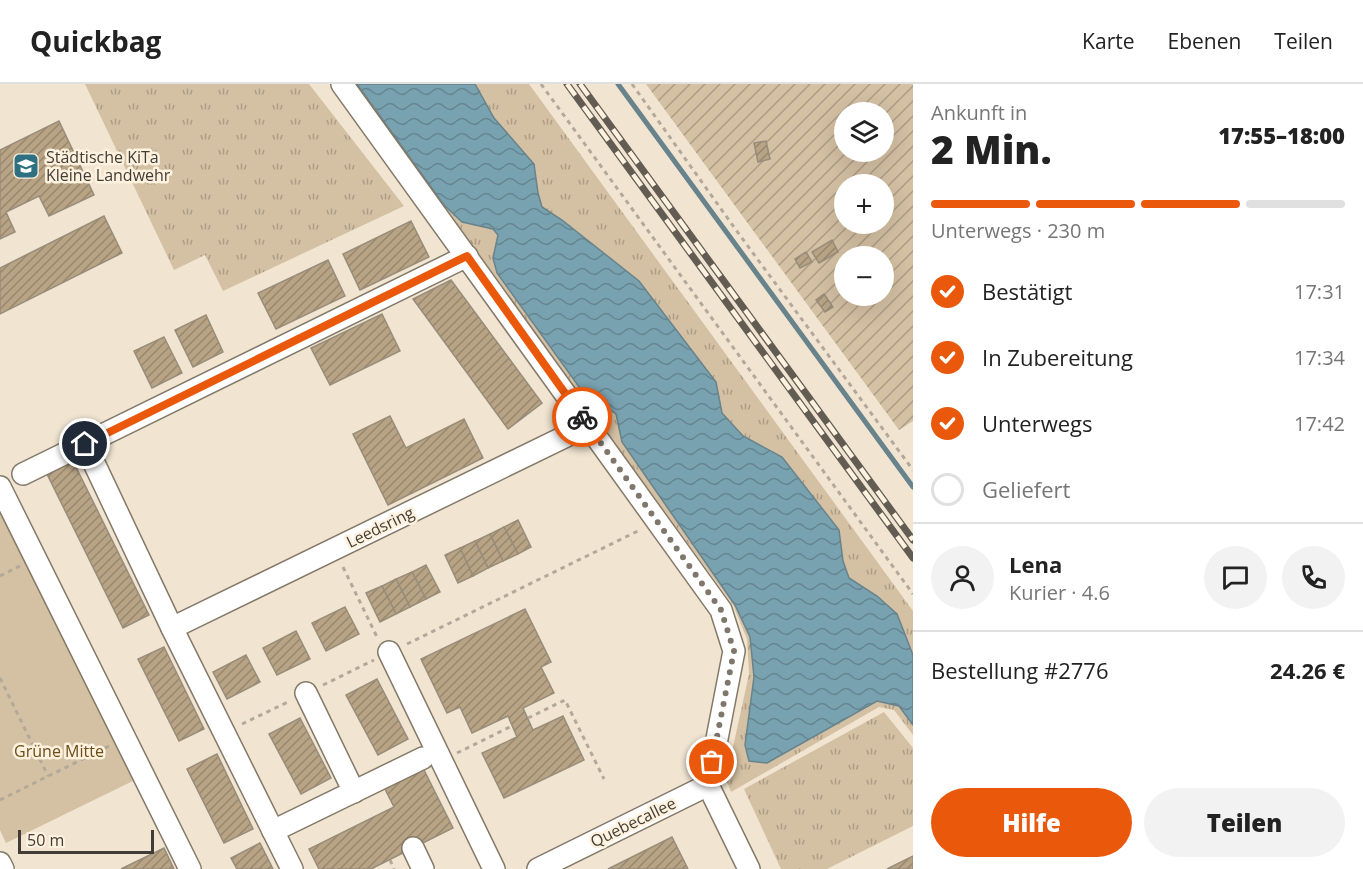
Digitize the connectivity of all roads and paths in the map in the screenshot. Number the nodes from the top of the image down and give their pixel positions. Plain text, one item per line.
1 (342, 84) edge
2 (541, 84) edge
3 (632, 84) edge
4 (467, 256) junction
5 (589, 425) junction
6 (85, 444) junction
7 (913, 470) edge
8 (23, 474) dead end
9 (0, 487) edge
10 (658, 521) junction
11 (334, 549) junction
12 (27, 563) dead end
13 (0, 576) edge
14 (913, 594) edge
15 (172, 628) junction
16 (387, 653) junction
17 (0, 678) edge
18 (306, 693) junction
19 (528, 718) dead end
20 (512, 726) dead end
21 (224, 733) junction
22 (116, 743) dead end
23 (433, 759) junction
24 (48, 776) junction
25 (604, 779) dead end
26 (708, 784) junction
27 (354, 792) junction
28 (0, 800) edge
29 (273, 831) junction
30 (413, 848) dead end
31 (390, 860) dead end
32 (0, 863) edge
33 (3, 869) edge
34 (190, 869) edge
35 (292, 869) edge
36 (394, 869) edge
37 (423, 869) edge
38 (494, 869) edge
39 (538, 869) edge
40 (749, 869) edge

1 - 4 street
2 - 14 path
3 - 7 path
4 - 5 street
4 - 6 street
5 - 10 street
5 - 11 street, Leedsring
6 - 8 street
6 - 15 street
9 - 34 street
10 - 16 path
10 - 26 street
11 - 15 street, Leedsring
11 - 16 path
12 - 13 path
15 - 21 street
16 - 18 path
16 - 23 street
17 - 24 path
18 - 21 path
18 - 27 street
19 - 25 path
20 - 23 path
21 - 29 street
22 - 24 path
23 - 27 street
23 - 38 street
24 - 28 path
26 - 39 street, Quebecallee
26 - 40 street
27 - 29 street
29 - 35 street
30 - 37 street
31 - 36 path
32 - 33 street

